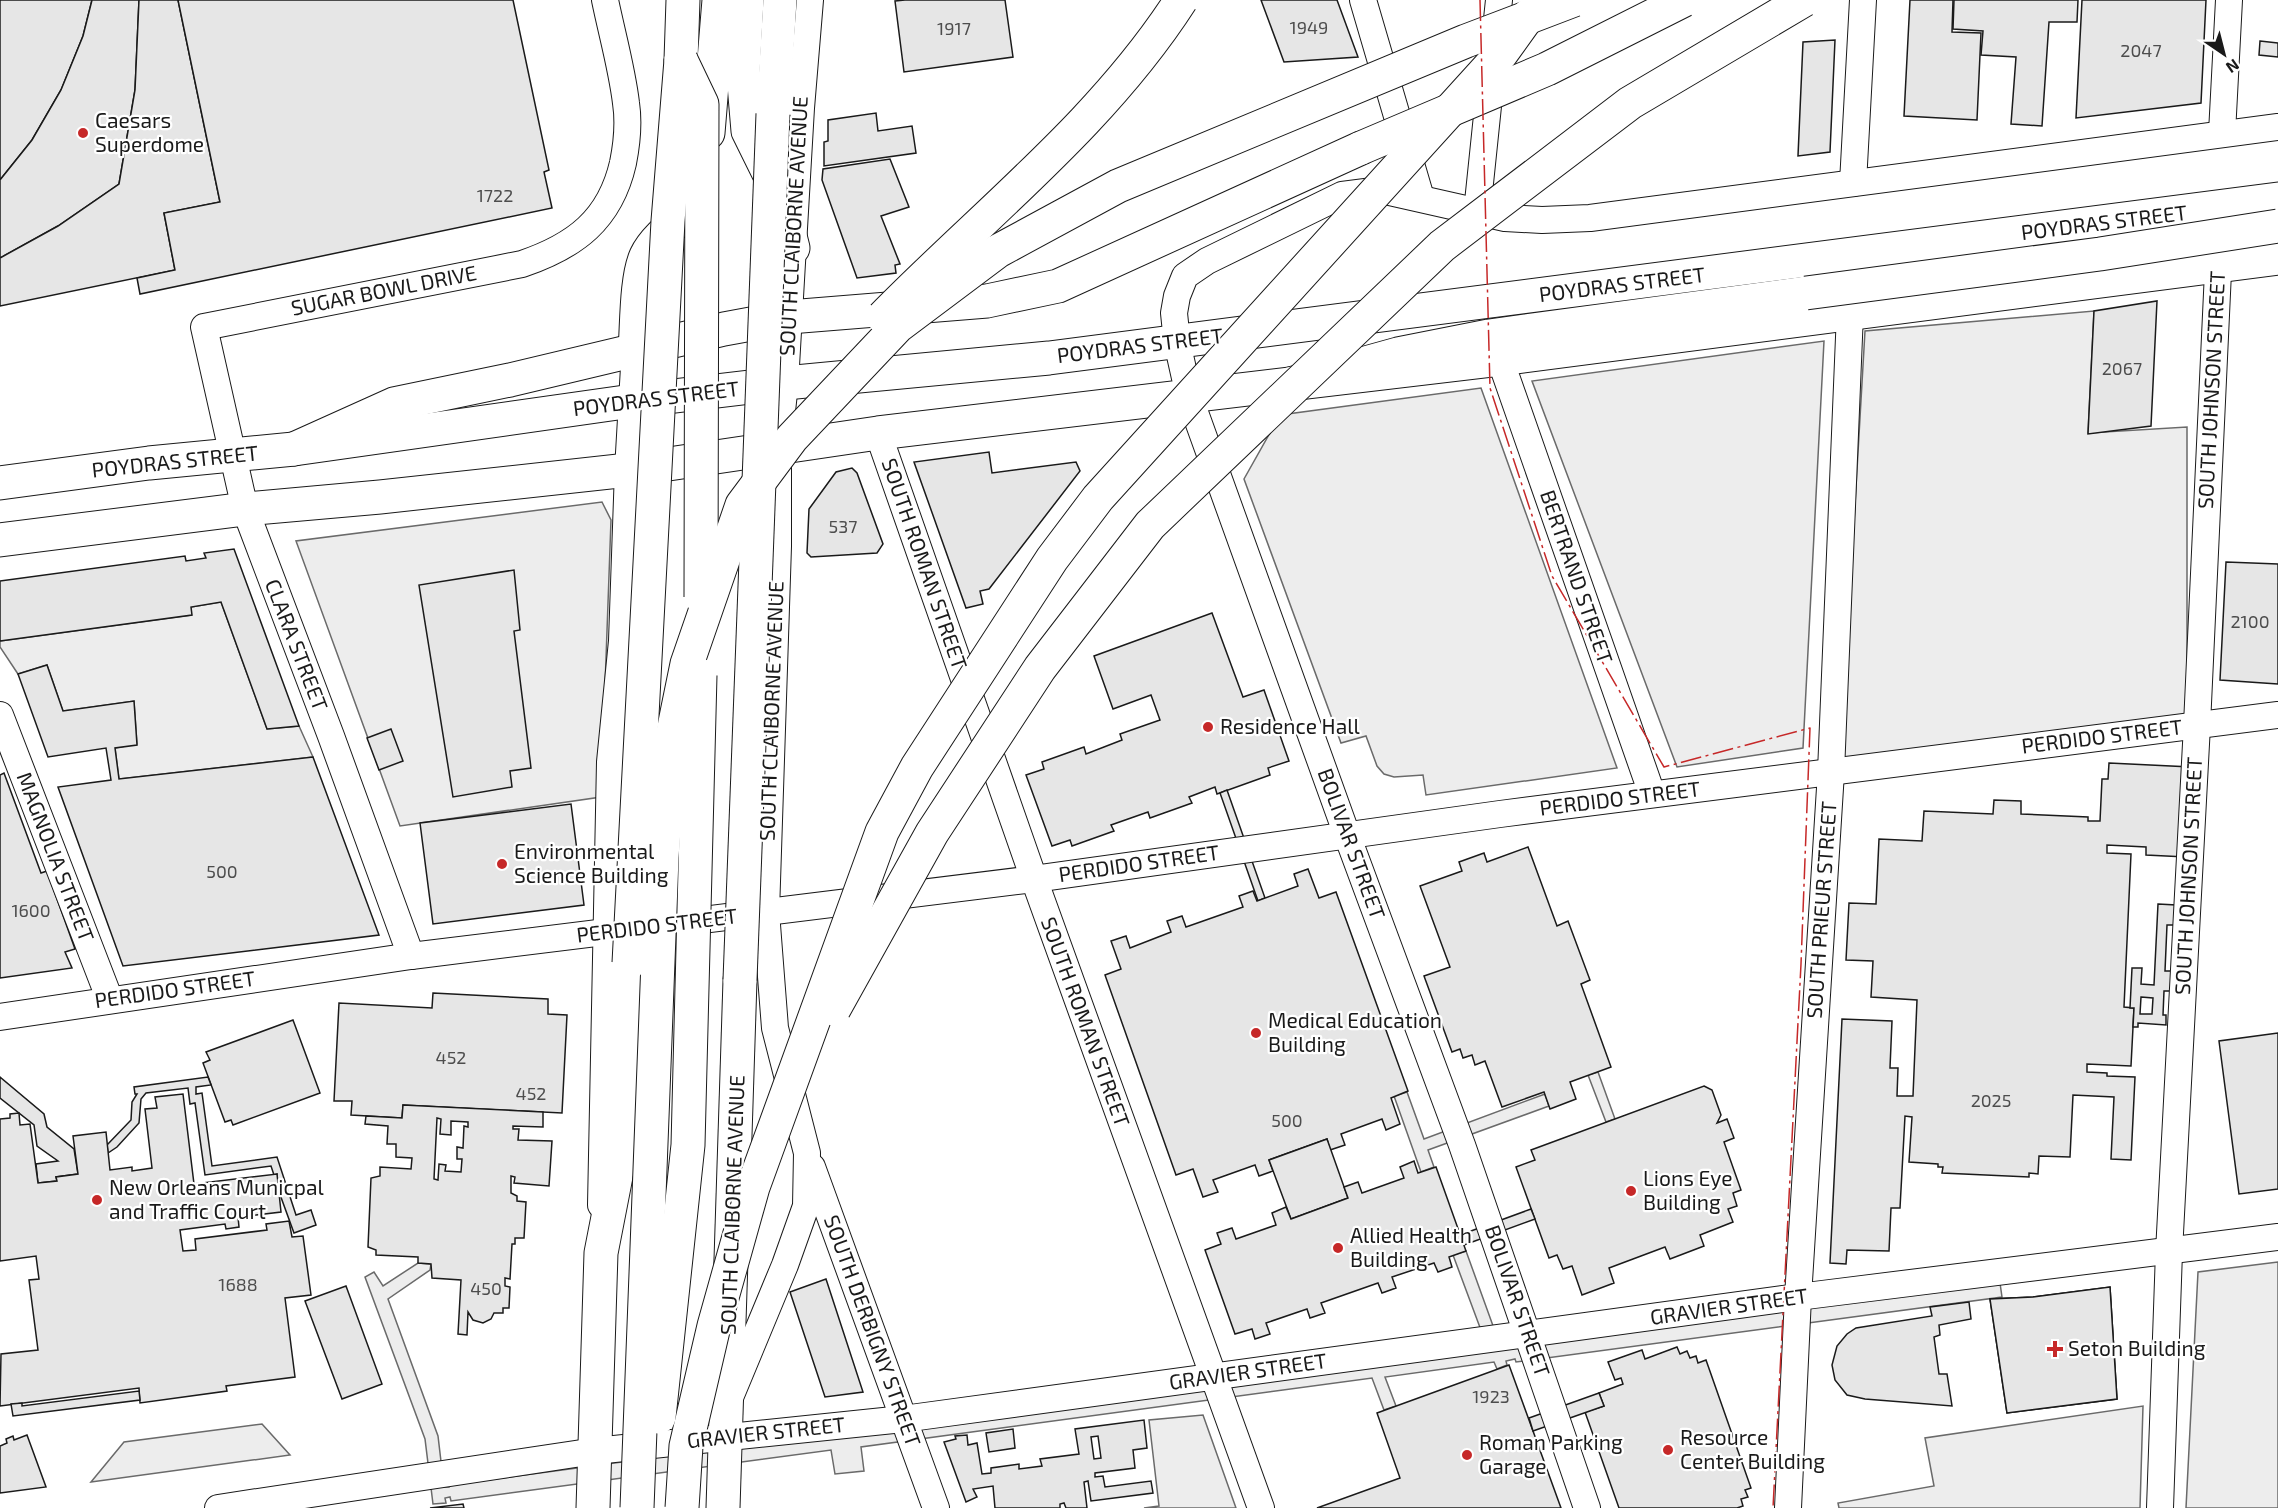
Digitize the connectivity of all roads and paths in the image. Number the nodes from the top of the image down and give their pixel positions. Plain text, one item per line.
1 (604, 0) edge
2 (683, 0) edge
3 (719, 0) edge
4 (747, 0) edge
5 (780, 0) edge
6 (810, 0) edge
7 (1181, 0) edge
8 (1363, 0) edge
9 (1499, 0) edge
10 (1540, 0) edge
11 (1574, 0) edge
12 (1684, 0) edge
13 (1804, 0) edge
14 (1863, 0) edge
15 (2229, 0) edge
16 (681, 60) junction
17 (2278, 127) edge
18 (2222, 133) junction
19 (1853, 183) junction
20 (1420, 198) junction
21 (2278, 199) edge
22 (2220, 208) junction
23 (1477, 212) junction
24 (2278, 226) edge
25 (793, 248) junction
26 (2278, 258) edge
27 (2218, 266) junction
28 (1850, 313) junction
29 (789, 317) junction
30 (204, 327) joint
31 (1177, 342) junction
32 (635, 350) junction
33 (1500, 359) junction
34 (785, 383) junction
35 (1286, 385) junction
36 (1189, 396) junction
37 (632, 401) junction
38 (878, 433) junction
39 (785, 444) junction
40 (294, 449) junction
41 (232, 456) junction
42 (628, 470) junction
43 (0, 483) edge
44 (245, 509) junction
45 (0, 540) edge
46 (0, 715) edge
47 (2278, 715) edge
48 (2197, 725) junction
49 (1831, 772) junction
50 (1652, 795) junction
51 (1347, 835) junction
52 (1034, 879) junction
53 (766, 912) junction
54 (607, 932) junction
55 (411, 956) junction
56 (110, 1000) junction
57 (0, 1017) edge
58 (789, 1089) junction
59 (807, 1154) junction
60 (2278, 1237) edge
61 (2169, 1252) junction
62 (601, 1253) junction
63 (1798, 1298) junction
64 (1529, 1335) junction
65 (1212, 1376) junction
66 (727, 1404) junction
67 (903, 1419) junction
68 (727, 1437) junction
69 (595, 1451) junction
70 (218, 1508) edge
71 (593, 1508) edge
72 (637, 1508) edge
73 (646, 1508) edge
74 (682, 1508) edge
75 (723, 1508) edge
76 (936, 1508) edge
77 (1261, 1508) edge
78 (1587, 1508) edge
79 (1788, 1508) edge
80 (2160, 1508) edge

1 - 30 street, SUGAR BOWL DRIVE
2 - 16 main road
3 - 32 main road
4 - 25 main road
5 - 66 main road, SOUTH CLAIBORNE AVENUE, bridge
6 - 25 street, SOUTH CLAIBORNE AVENUE
7 - 39 main road, bridge
8 - 20 street
9 - 23 street
10 - 58 main road, bridge
11 - 39 main road, bridge
12 - 29 main road, bridge
13 - 58 main road, bridge
14 - 19 street
15 - 18 street
16 - 62 main road, bridge
16 - 73 main road, bridge
17 - 18 street
18 - 19 street
19 - 23 street
20 - 23 street
20 - 31 street, BOLIVAR STREET
21 - 22 main road, POYDRAS STREET
22 - 27 street, SOUTH JOHNSON STREET
22 - 31 main road, POYDRAS STREET
24 - 35 main road, bridge
25 - 29 street, SOUTH CLAIBORNE AVENUE
26 - 27 main road
27 - 28 main road
27 - 48 street, SOUTH JOHNSON STREET
28 - 33 main road
28 - 49 street, SOUTH PRIEUR STREET
29 - 32 main road
29 - 34 street, SOUTH CLAIBORNE AVENUE
30 - 41 street, CLARA STREET
31 - 34 main road, POYDRAS STREET
31 - 36 street, BOLIVAR STREET
32 - 37 street
32 - 40 main road
33 - 35 main road
33 - 50 street, BERTRAND STREET
34 - 37 main road, POYDRAS STREET
34 - 39 street, SOUTH CLAIBORNE AVENUE
35 - 36 main road
36 - 38 main road
36 - 51 street, BOLIVAR STREET
37 - 40 main road, POYDRAS STREET
37 - 42 street
38 - 39 main road
38 - 52 street, SOUTH ROMAN STREET
39 - 42 main road
39 - 53 street, SOUTH CLAIBORNE AVENUE
39 - 72 main road, bridge
40 - 41 main road, POYDRAS STREET
41 - 43 main road, POYDRAS STREET
41 - 44 street, CLARA STREET
42 - 44 main road
42 - 54 street
44 - 45 main road
44 - 55 street, CLARA STREET
46 - 56 street, MAGNOLIA STREET
47 - 48 street, PERDIDO STREET
48 - 49 street, PERDIDO STREET
48 - 61 street, SOUTH JOHNSON STREET
49 - 50 street, PERDIDO STREET
49 - 63 street, SOUTH PRIEUR STREET
50 - 51 street, PERDIDO STREET
51 - 52 street, PERDIDO STREET
51 - 64 street, BOLIVAR STREET
52 - 53 street, PERDIDO STREET
52 - 65 street, SOUTH ROMAN STREET
53 - 54 street, PERDIDO STREET
53 - 59 street, SOUTH CLAIBORNE AVENUE
54 - 55 street, PERDIDO STREET
54 - 62 street
55 - 56 street, PERDIDO STREET
56 - 57 street, PERDIDO STREET
58 - 74 main road, bridge
59 - 66 street, SOUTH CLAIBORNE AVENUE
59 - 67 street, SOUTH DERBIGNY STREET
60 - 61 street, GRAVIER STREET
61 - 63 street, GRAVIER STREET
61 - 80 street, SOUTH JOHNSON STREET
62 - 69 main road
63 - 64 street, GRAVIER STREET
63 - 79 street, SOUTH PRIEUR STREET
64 - 65 street, GRAVIER STREET
64 - 78 street, BOLIVAR STREET
65 - 67 street, GRAVIER STREET
65 - 77 street, SOUTH ROMAN STREET
66 - 68 main road, SOUTH CLAIBORNE AVENUE
67 - 68 street, GRAVIER STREET
67 - 76 street, SOUTH DERBIGNY STREET
68 - 69 street, GRAVIER STREET
68 - 75 main road, SOUTH CLAIBORNE AVENUE
69 - 70 street, GRAVIER STREET
69 - 71 main road

